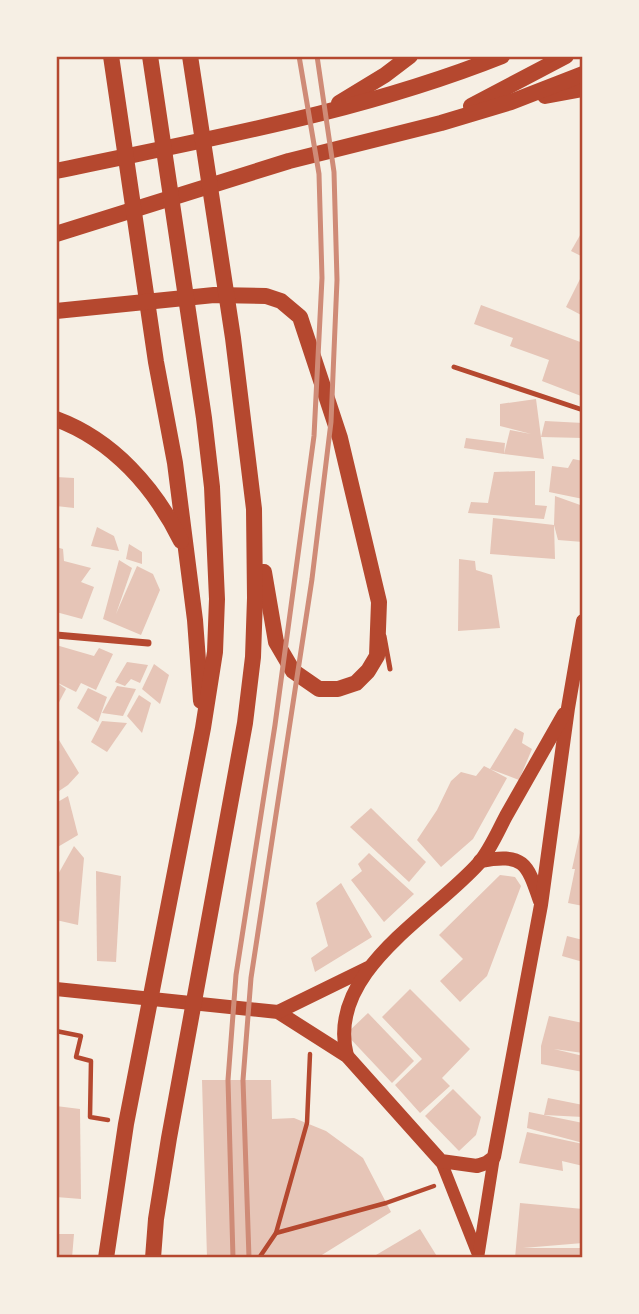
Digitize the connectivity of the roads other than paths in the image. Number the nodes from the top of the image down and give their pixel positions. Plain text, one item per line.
1 (111, 56) edge
2 (150, 56) edge
3 (190, 56) edge
4 (410, 56) edge
5 (502, 56) edge
6 (566, 56) edge
7 (583, 74) edge
8 (583, 89) edge
9 (511, 102) junction
10 (320, 114) junction
11 (441, 123) junction
12 (56, 171) edge
13 (56, 234) edge
14 (56, 311) edge
15 (454, 367) dead end
16 (583, 410) edge
17 (56, 419) edge
18 (254, 509) junction
19 (187, 553) junction
20 (379, 602) junction
21 (583, 621) edge
22 (56, 635) edge
23 (148, 643) dead end
24 (390, 669) dead end
25 (568, 708) junction
26 (203, 728) junction
27 (480, 861) junction
28 (541, 905) junction
29 (368, 968) junction
30 (56, 989) edge
31 (274, 1011) junction
32 (346, 1056) junction
33 (494, 1157) junction
34 (441, 1161) junction
35 (477, 1255) edge
36 (106, 1258) edge
37 (153, 1258) edge

1 - 19 main road
2 - 26 main road
3 - 18 main road
4 - 10 main road
5 - 10 main road
6 - 11 main road
7 - 9 main road
8 - 9 main road
9 - 11 main road
10 - 12 main road
11 - 13 main road
14 - 20 main road
15 - 16 lane
17 - 19 main road
18 - 20 main road
18 - 37 main road
19 - 26 main road
20 - 24 lane
21 - 25 main road
22 - 23 street
25 - 27 main road
25 - 28 main road
26 - 36 main road
27 - 28 main road
27 - 29 main road
28 - 33 main road
29 - 31 main road
29 - 32 main road
30 - 31 main road
31 - 32 main road
32 - 34 main road
33 - 34 main road
33 - 35 street
34 - 35 street

